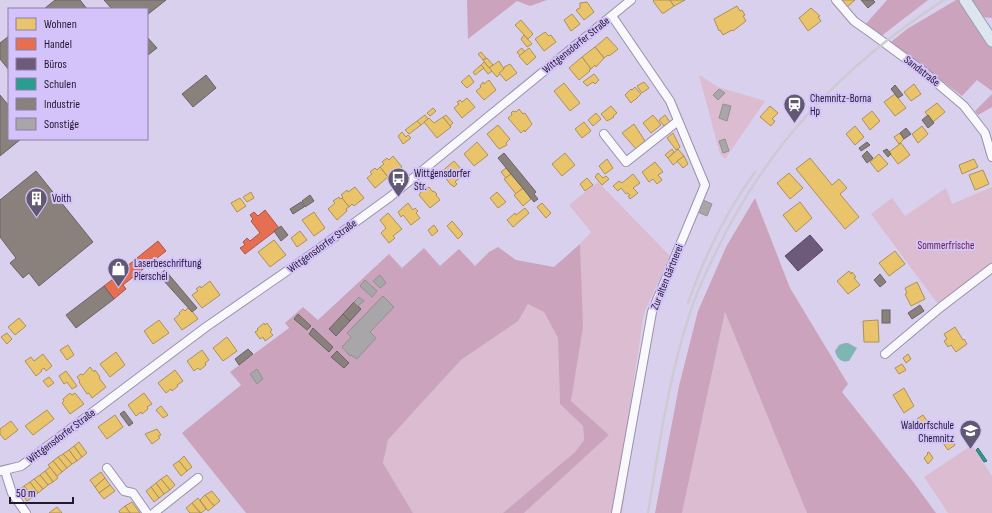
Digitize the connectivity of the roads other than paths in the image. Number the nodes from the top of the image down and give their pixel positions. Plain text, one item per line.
1 (632, 0) edge
2 (836, 0) edge
3 (965, 0) edge
4 (612, 16) junction
5 (992, 41) edge
6 (678, 121) junction
7 (604, 134) dead end
8 (992, 157) edge
9 (992, 268) edge
10 (885, 354) dead end
11 (107, 468) dead end
12 (3, 471) edge
13 (198, 478) dead end
14 (26, 513) edge
15 (147, 513) edge
16 (154, 513) edge
17 (616, 513) edge

1 - 4 street, Wittgensdorfer Straße
2 - 8 street, Sandstraße
3 - 5 main road
4 - 6 street, Zur alten Gärtnerei
4 - 12 street, Wittgensdorfer Straße
6 - 7 street
6 - 17 street, Zur alten Gärtnerei
9 - 10 street
11 - 15 street
12 - 14 street
13 - 16 street

